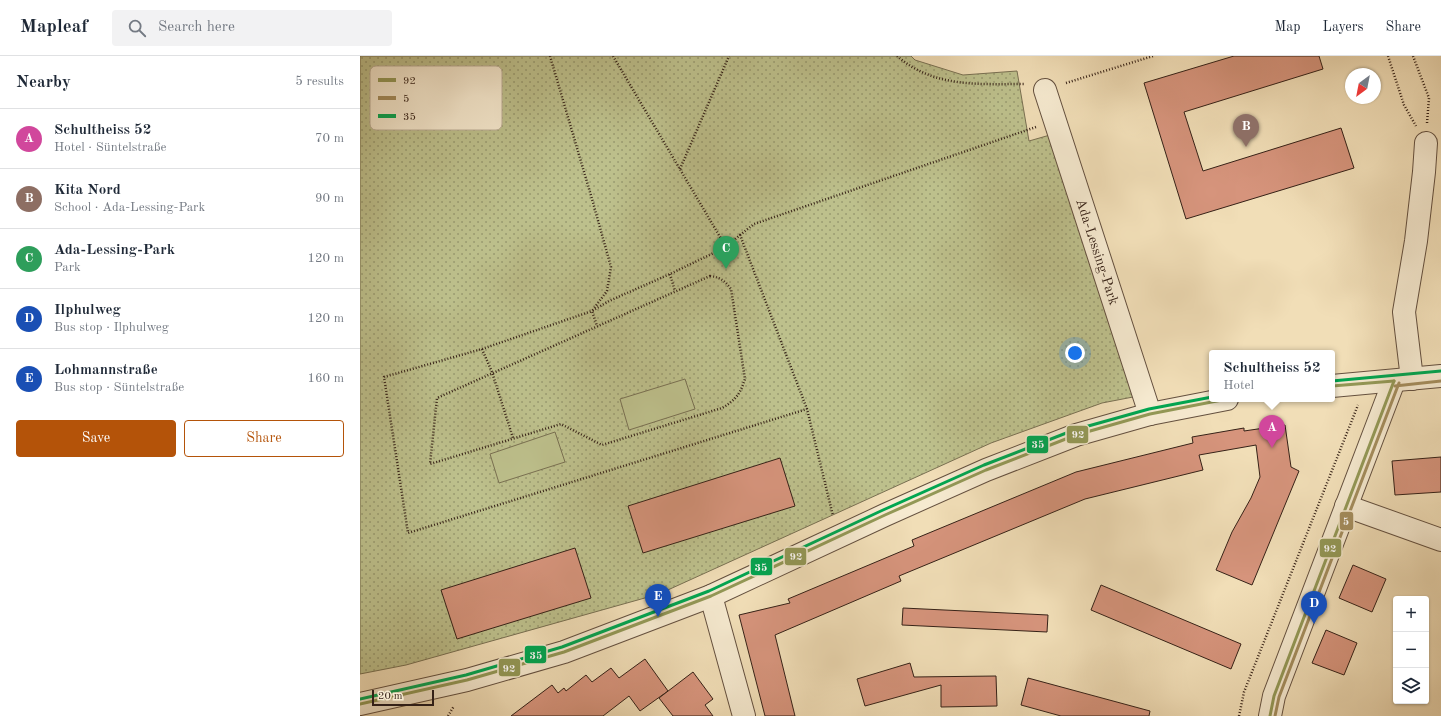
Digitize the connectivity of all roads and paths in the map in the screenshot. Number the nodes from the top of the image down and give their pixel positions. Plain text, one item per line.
1 (550, 56) edge
2 (613, 56) edge
3 (728, 56) edge
4 (897, 56) edge
5 (1153, 56) edge
6 (1388, 56) edge
7 (1413, 56) edge
8 (1045, 90) junction
9 (1055, 121) junction
10 (1426, 143) junction
11 (680, 169) junction
12 (740, 235) junction
13 (726, 247) junction
14 (670, 274) junction
15 (675, 291) junction
16 (592, 311) junction
17 (597, 326) junction
18 (482, 349) junction
19 (492, 372) junction
20 (1441, 376) edge
21 (1403, 380) junction
22 (1367, 383) junction
23 (1335, 386) edge
24 (1212, 402) edge
25 (807, 409) junction
26 (1150, 414) junction
27 (513, 438) junction
28 (1346, 506) junction
29 (838, 537) junction
30 (1441, 540) edge
31 (711, 596) junction
32 (360, 704) edge
33 (744, 716) edge
34 (1239, 716) edge
35 (1270, 716) edge

1 - 16 path
2 - 11 path
3 - 11 path
4 - 8 path
5 - 8 path
6 - 10 path
7 - 10 path
8 - 9 street, Ada-Lessing-Park
9 - 12 path
9 - 26 street, Ada-Lessing-Park
10 - 21 street
11 - 13 path
12 - 13 path
12 - 25 path
13 - 14 path
14 - 15 path
14 - 16 path
15 - 17 path
15 - 27 path
16 - 17 path
16 - 18 path
17 - 19 path
18 - 19 path
18 - 25 path
19 - 27 path
19 - 27 path
20 - 21 street
21 - 22 street
21 - 28 street
22 - 23 street
22 - 34 path
24 - 26 street
25 - 29 path
26 - 29 street
28 - 30 street
28 - 35 street
29 - 31 street
31 - 32 street
31 - 33 street

